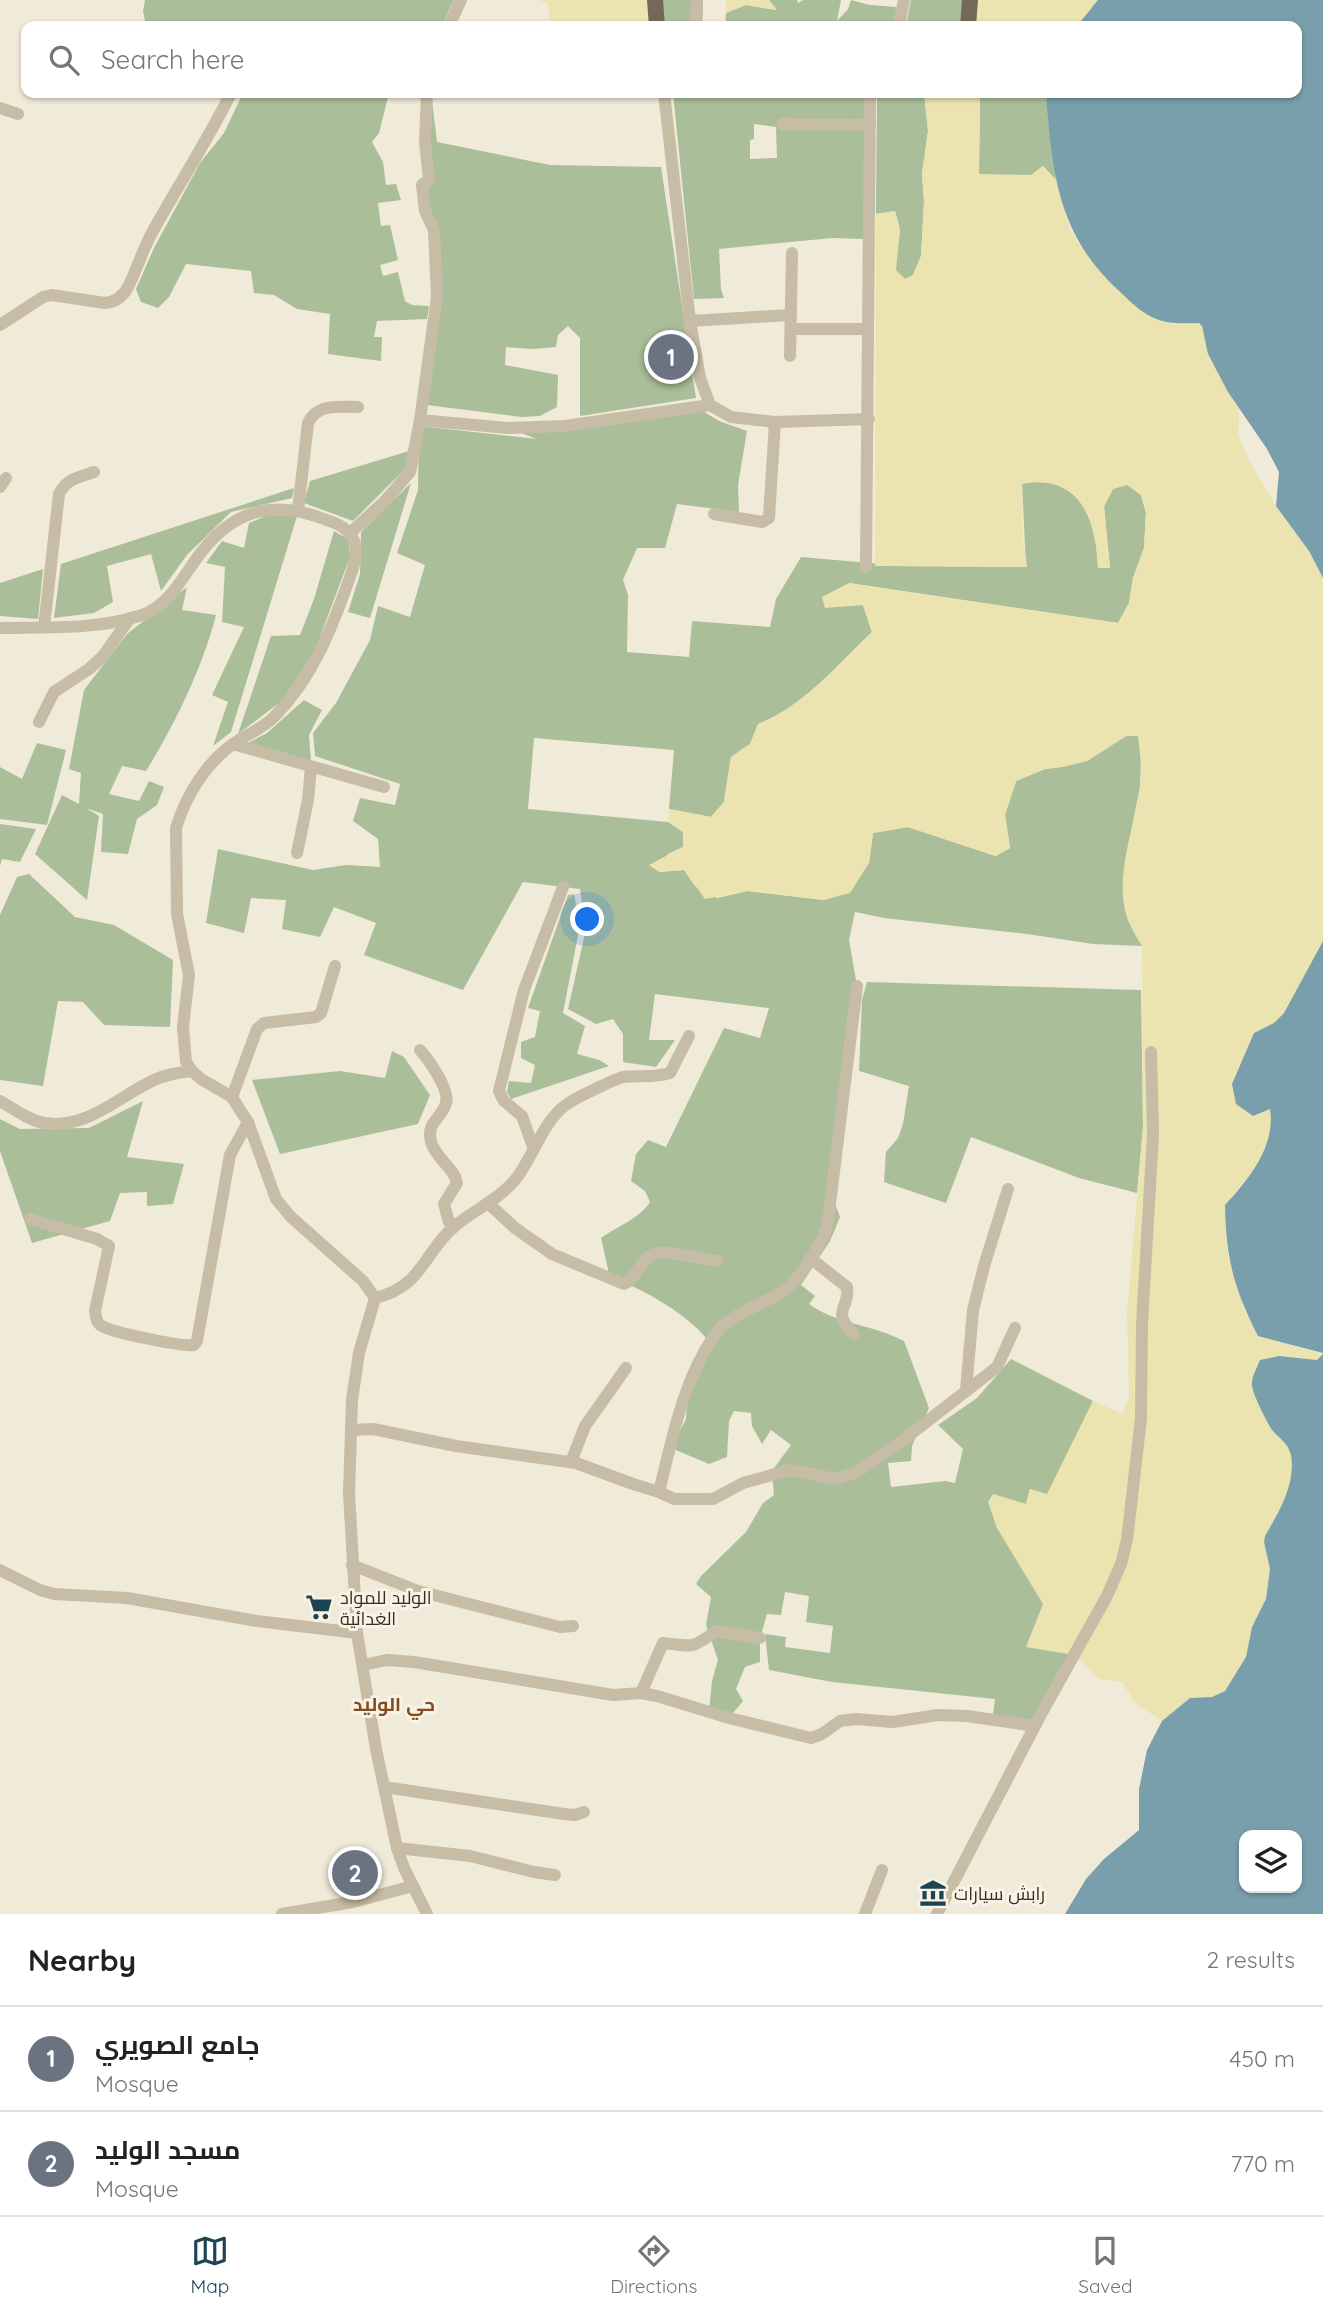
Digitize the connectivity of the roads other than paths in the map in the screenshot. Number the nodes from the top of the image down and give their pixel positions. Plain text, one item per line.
1 (461, 0) edge
2 (655, 0) edge
3 (697, 0) edge
4 (904, 0) edge
5 (970, 0) edge
6 (451, 21) edge
7 (657, 21) edge
8 (696, 21) edge
9 (900, 21) edge
10 (968, 21) edge
11 (228, 98) edge
12 (427, 98) edge
13 (665, 98) edge
14 (870, 98) edge
15 (0, 108) edge
16 (18, 114) dead end
17 (782, 124) dead end
18 (870, 125) junction
19 (792, 253) dead end
20 (690, 321) junction
21 (791, 322) junction
22 (0, 324) edge
23 (868, 329) junction
24 (790, 356) dead end
25 (710, 405) junction
26 (358, 407) dead end
27 (869, 419) junction
28 (420, 420) junction
29 (775, 422) junction
30 (94, 472) dead end
31 (298, 510) junction
32 (714, 514) dead end
33 (350, 533) junction
34 (866, 567) dead end
35 (130, 618) junction
36 (44, 627) junction
37 (0, 628) edge
38 (39, 722) dead end
39 (233, 744) junction
40 (311, 767) junction
41 (384, 787) dead end
42 (297, 853) dead end
43 (563, 887) dead end
44 (335, 966) dead end
45 (857, 986) dead end
46 (689, 1036) dead end
47 (420, 1050) dead end
48 (1151, 1052) dead end
49 (191, 1071) junction
50 (232, 1097) junction
51 (0, 1101) edge
52 (248, 1122) junction
53 (533, 1147) junction
54 (1009, 1189) dead end
55 (489, 1204) junction
56 (30, 1219) dead end
57 (454, 1227) junction
58 (810, 1258) junction
59 (717, 1261) dead end
60 (375, 1298) junction
61 (1015, 1328) dead end
62 (854, 1334) dead end
63 (626, 1368) dead end
64 (967, 1390) junction
65 (352, 1430) junction
66 (571, 1462) junction
67 (659, 1492) junction
68 (352, 1565) junction
69 (0, 1570) edge
70 (573, 1626) dead end
71 (356, 1633) junction
72 (760, 1638) dead end
73 (363, 1665) junction
74 (641, 1693) junction
75 (1035, 1726) junction
76 (384, 1787) junction
77 (584, 1812) dead end
78 (397, 1848) junction
79 (881, 1870) dead end
80 (555, 1875) dead end
81 (413, 1886) junction
82 (282, 1914) edge
83 (427, 1914) edge
84 (865, 1914) edge
85 (937, 1914) edge

1 - 6 street
2 - 7 main road
3 - 8 street
4 - 9 street
5 - 10 main road
11 - 22 street
12 - 28 street
13 - 20 street
14 - 18 street
15 - 16 street
17 - 18 street
18 - 23 street
19 - 21 street
20 - 21 street
20 - 25 street
21 - 23 street
21 - 24 street
23 - 27 street
25 - 28 street
25 - 29 street
26 - 31 street
27 - 29 street
27 - 34 street
28 - 33 street
29 - 32 street
30 - 36 street
31 - 33 street
31 - 35 street
33 - 39 street
35 - 36 street
35 - 38 street
36 - 37 street
39 - 40 street
39 - 49 street
40 - 41 street
40 - 42 street
43 - 53 street
44 - 50 street
45 - 58 street
46 - 53 street
47 - 57 street
48 - 75 street
49 - 50 street
49 - 51 street
50 - 52 street
52 - 56 street
52 - 60 street
53 - 55 street
54 - 64 street
55 - 57 street
55 - 59 street
57 - 60 street
58 - 62 street
58 - 67 street
60 - 65 street
61 - 64 street
63 - 66 street
64 - 67 street
65 - 66 street
65 - 68 street
66 - 67 street
68 - 70 street
68 - 71 street
69 - 71 street
71 - 73 street
72 - 74 street
73 - 74 street
73 - 76 street
74 - 75 street
75 - 85 street
76 - 77 street
76 - 78 street
78 - 80 street
78 - 81 street
79 - 84 street
81 - 82 street
81 - 83 street

